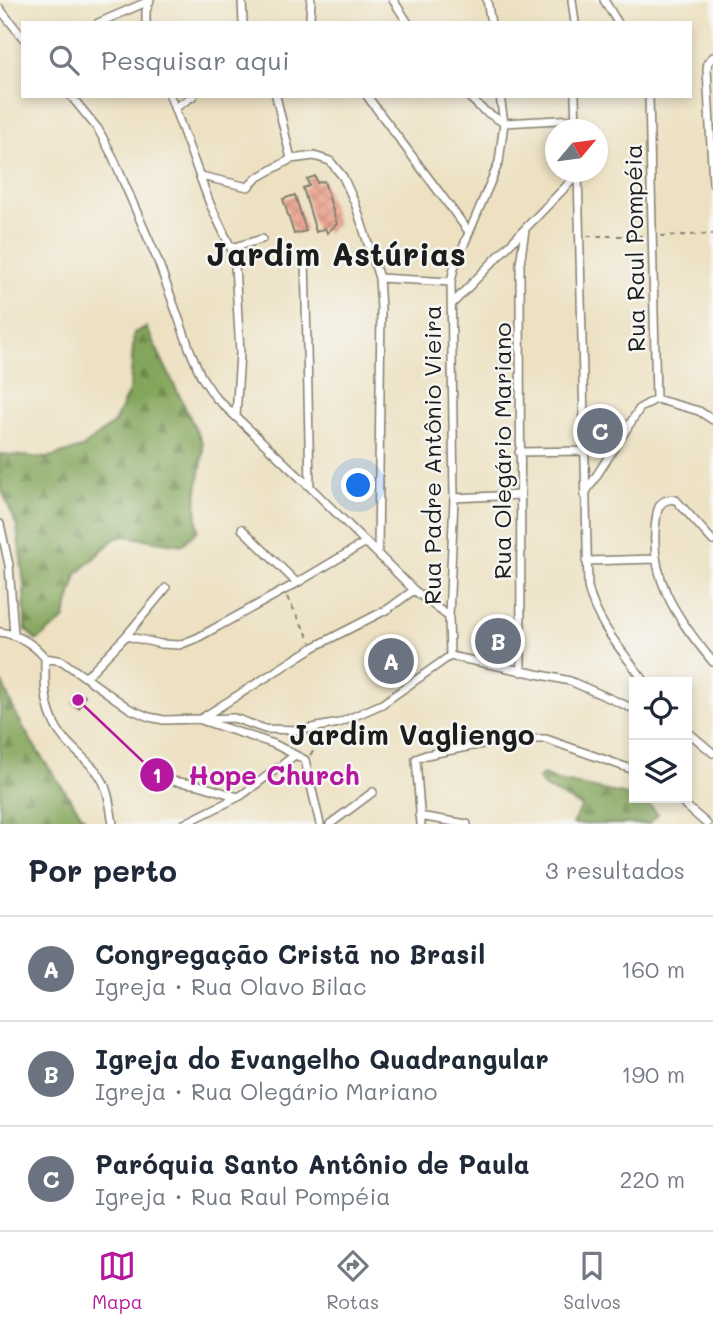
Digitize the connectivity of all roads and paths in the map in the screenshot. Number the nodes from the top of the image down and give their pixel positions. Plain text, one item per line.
1 (242, 0) edge
2 (311, 0) edge
3 (393, 0) edge
4 (487, 0) edge
5 (572, 0) edge
6 (604, 0) edge
7 (150, 1) edge
8 (0, 9) edge
9 (103, 21) edge
10 (146, 21) edge
11 (243, 21) edge
12 (311, 21) edge
13 (407, 21) edge
14 (491, 21) edge
15 (575, 21) edge
16 (617, 21) edge
17 (21, 35) edge
18 (713, 57) edge
19 (73, 98) edge
20 (171, 98) edge
21 (190, 98) edge
22 (276, 98) edge
23 (368, 98) edge
24 (470, 98) edge
25 (499, 98) edge
26 (575, 98) edge
27 (649, 98) edge
28 (175, 108) junction
29 (576, 119) edge
30 (545, 121) edge
31 (504, 123) junction
32 (291, 159) junction
33 (201, 176) junction
34 (570, 182) edge
35 (578, 182) edge
36 (713, 184) edge
37 (525, 230) junction
38 (469, 232) junction
39 (262, 239) dead end
40 (230, 248) junction
41 (304, 255) dead end
42 (379, 278) junction
43 (451, 282) junction
44 (451, 304) junction
45 (656, 399) junction
46 (236, 417) junction
47 (713, 420) edge
48 (584, 451) junction
49 (519, 452) junction
50 (310, 487) junction
51 (520, 495) junction
52 (584, 495) junction
53 (454, 498) junction
54 (0, 524) edge
55 (242, 529) dead end
56 (711, 535) edge
57 (366, 542) junction
58 (378, 555) junction
59 (656, 559) junction
60 (586, 561) junction
61 (297, 583) junction
62 (166, 588) dead end
63 (283, 590) junction
64 (414, 590) junction
65 (449, 617) junction
66 (0, 632) edge
67 (14, 635) junction
68 (126, 635) junction
69 (314, 647) junction
70 (450, 656) junction
71 (45, 658) junction
72 (713, 662) edge
73 (522, 672) junction
74 (86, 677) junction
75 (641, 677) edge
76 (629, 707) edge
77 (199, 718) junction
78 (330, 725) junction
79 (692, 735) edge
80 (713, 753) edge
81 (295, 755) junction
82 (305, 760) junction
83 (629, 768) edge
84 (165, 780) dead end
85 (373, 792) dead end
86 (238, 797) junction
87 (683, 803) edge
88 (420, 820) edge
89 (440, 822) edge
90 (113, 824) edge
91 (184, 824) edge
92 (320, 824) edge
93 (330, 824) edge
94 (467, 824) edge
95 (706, 824) edge

1 - 11 street
2 - 12 street
3 - 13 street
4 - 14 street
5 - 15 street
6 - 16 street
7 - 9 street
7 - 10 street
8 - 17 street
18 - 36 street
19 - 46 street
20 - 28 street
21 - 28 street
22 - 32 street
23 - 38 street
24 - 31 street
25 - 31 street, Rua Padre Antônio Vieira
26 - 29 street
27 - 45 street, Rua Raul Pompéia
28 - 33 street
30 - 31 street
31 - 38 street, Rua Padre Antônio Vieira
32 - 33 street
32 - 42 street
33 - 40 street
34 - 37 street
35 - 48 street
37 - 44 street
37 - 49 street, Rua Olegário Mariano
38 - 43 street, Rua Padre Antônio Vieira
39 - 40 street
40 - 46 street
41 - 50 street
42 - 43 street
42 - 58 street
43 - 44 street, Rua Padre Antônio Vieira
44 - 53 street, Rua Padre Antônio Vieira
45 - 47 street
45 - 52 street
46 - 50 street
48 - 49 street
48 - 52 street
49 - 51 street, Rua Olegário Mariano
50 - 57 street
51 - 53 street
51 - 73 street, Rua Olegário Mariano
52 - 60 street
53 - 65 street, Rua Padre Antônio Vieira
54 - 67 street
55 - 61 street
56 - 59 street
57 - 58 street
57 - 61 street
58 - 64 street
59 - 60 street
59 - 72 street
60 - 75 street
61 - 63 street
62 - 68 street
63 - 68 street
63 - 69 path
64 - 65 street
64 - 69 street
65 - 70 street, Rua Padre Antônio Vieira
66 - 67 street
67 - 71 street
68 - 74 street
69 - 77 street
70 - 73 street
70 - 78 street
71 - 74 street
71 - 90 street
73 - 76 street
74 - 77 street
77 - 78 street
77 - 81 street
78 - 82 path
79 - 80 street
81 - 82 street
81 - 86 street
82 - 92 street
83 - 88 street
84 - 86 street
85 - 93 street
86 - 91 street
87 - 95 street
88 - 89 street
89 - 94 street

